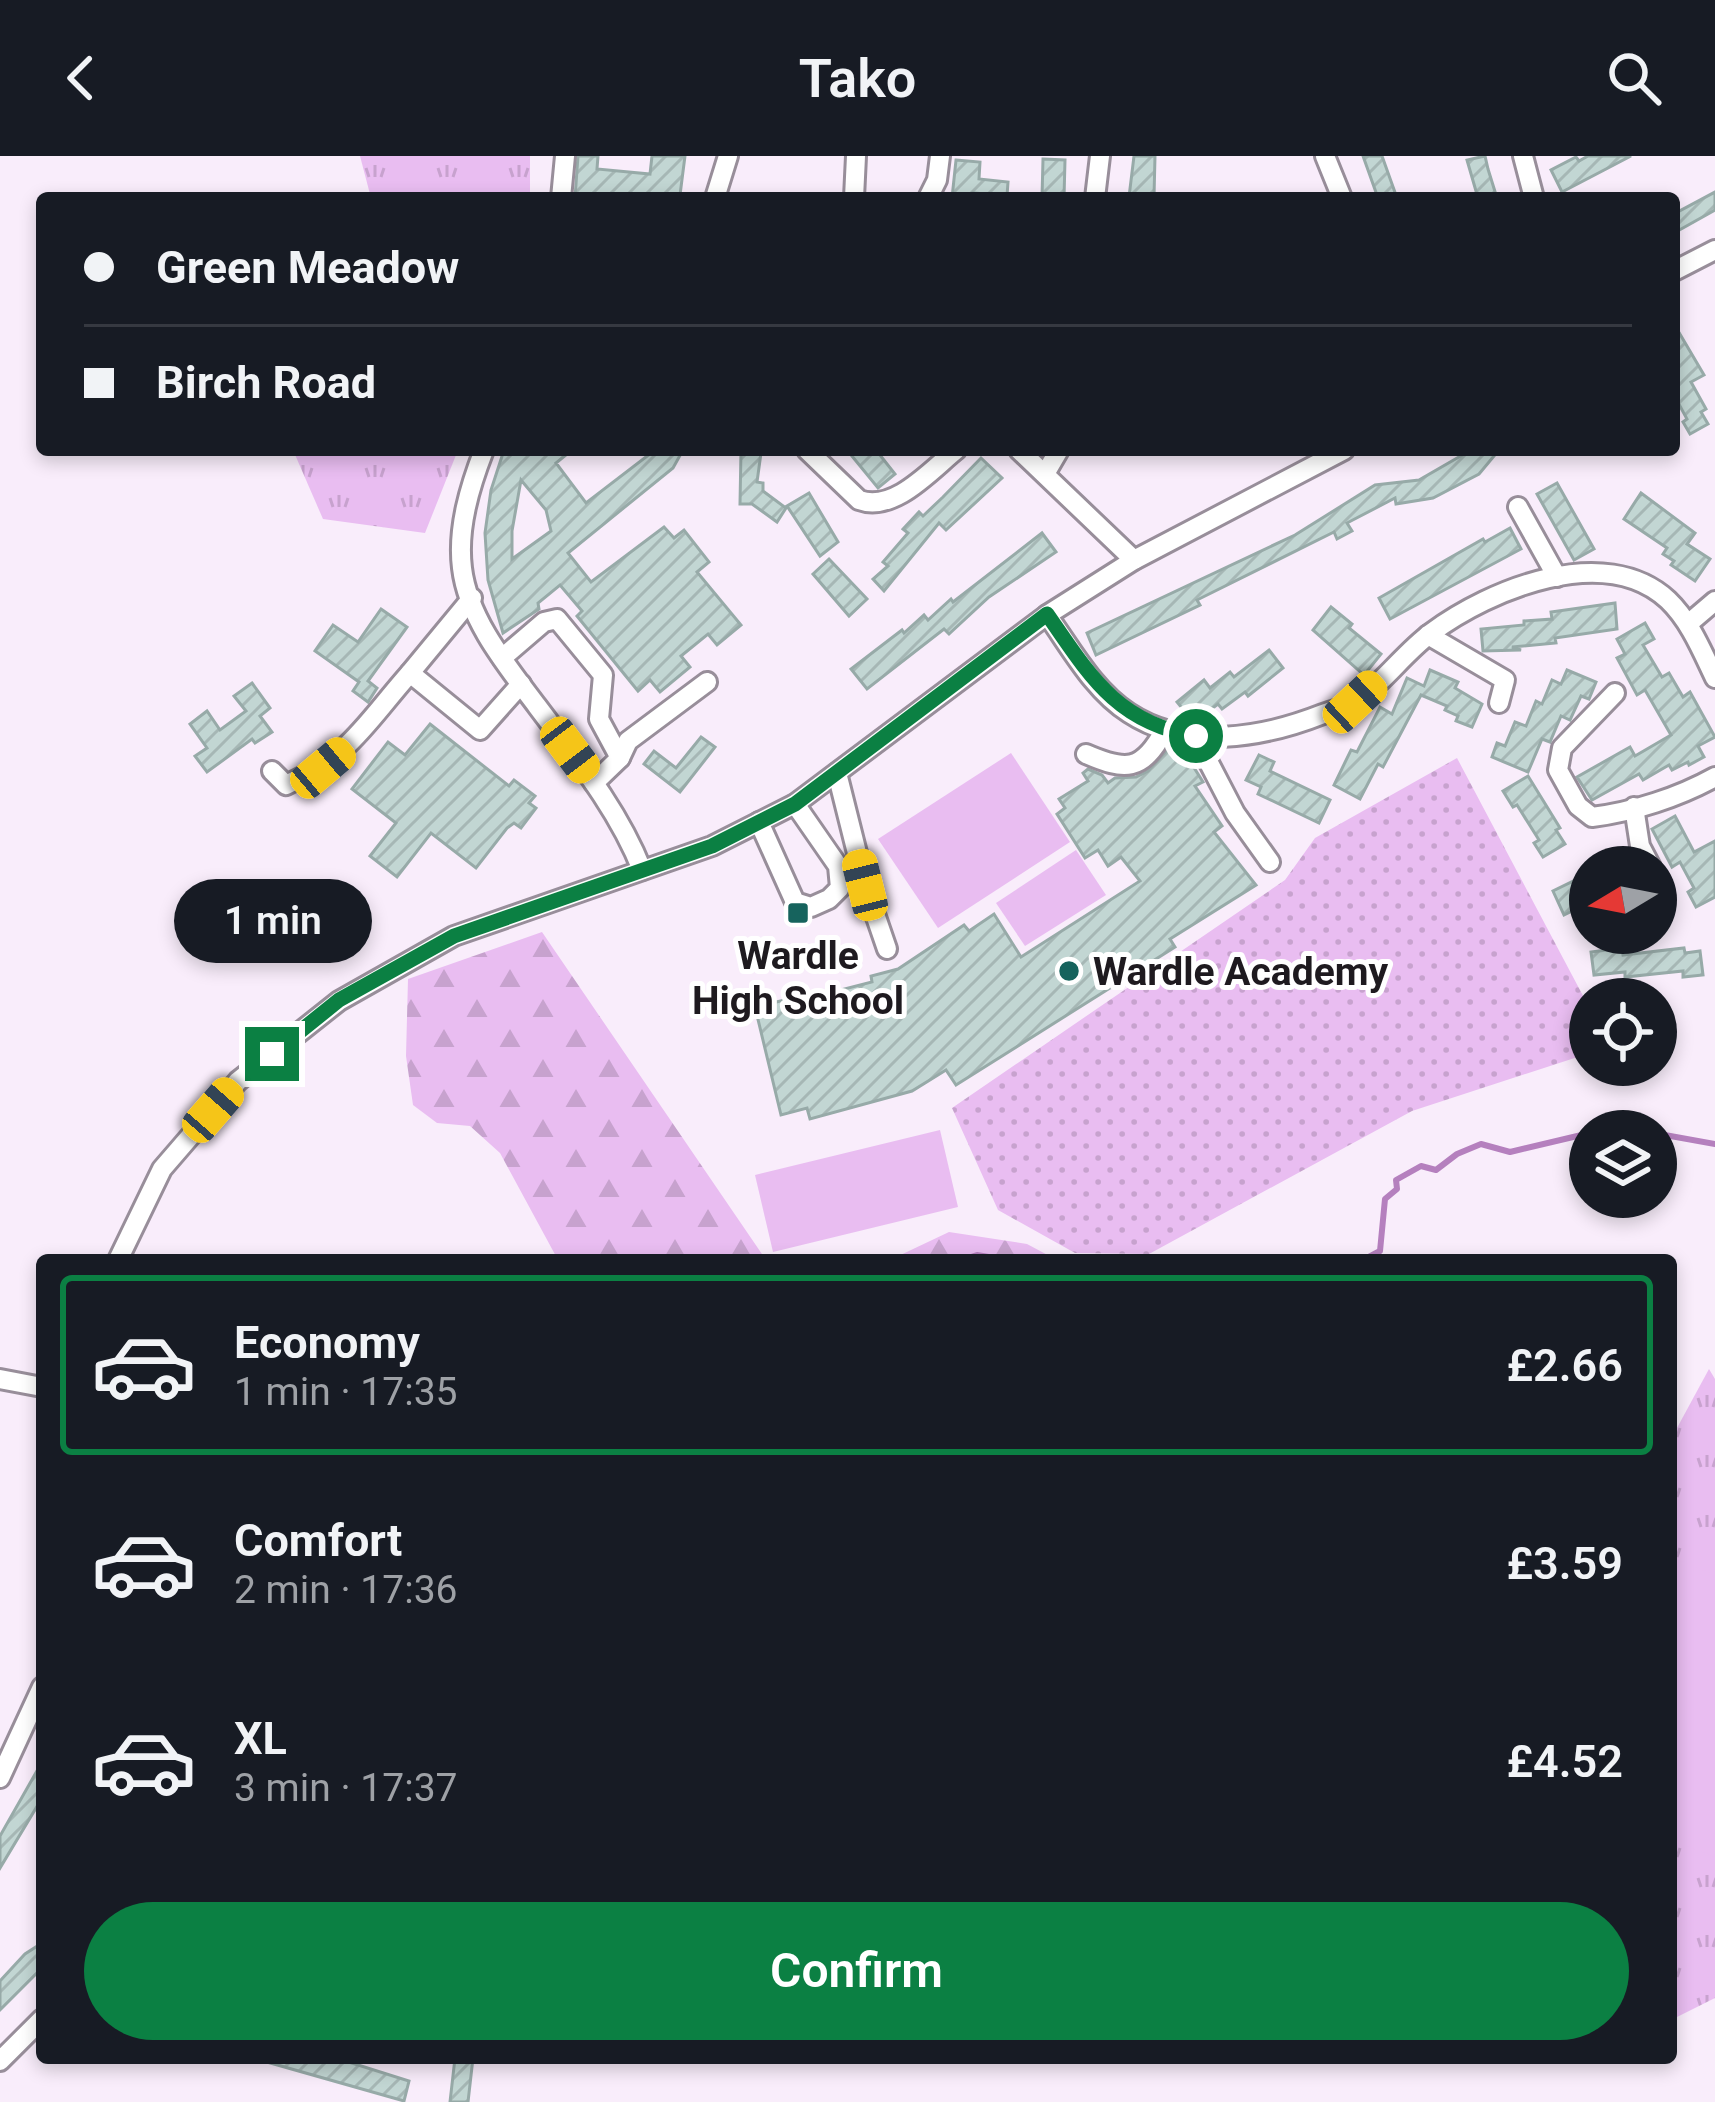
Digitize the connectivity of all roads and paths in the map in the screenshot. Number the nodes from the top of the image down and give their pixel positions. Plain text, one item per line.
1 (565, 156) edge
2 (728, 156) edge
3 (856, 156) edge
4 (940, 156) edge
5 (1100, 156) edge
6 (1325, 156) edge
7 (1525, 157) edge
8 (562, 192) edge
9 (717, 192) edge
10 (854, 192) edge
11 (931, 192) edge
12 (1096, 192) edge
13 (1340, 192) edge
14 (1533, 192) edge
15 (1715, 250) edge
16 (1680, 268) edge
17 (482, 456) edge
18 (813, 456) edge
19 (948, 456) edge
20 (1026, 456) edge
21 (1056, 456) edge
22 (1333, 456) edge
23 (1045, 474) junction
24 (1518, 508) dead end
25 (1134, 560) junction
26 (1557, 577) junction
27 (472, 598) junction
28 (1715, 601) edge
29 (1047, 614) junction
30 (1688, 624) junction
31 (1428, 635) junction
32 (502, 658) junction
33 (410, 673) junction
34 (1715, 678) edge
35 (707, 682) dead end
36 (521, 684) junction
37 (1615, 692) dead end
38 (1499, 703) dead end
39 (1164, 731) junction
40 (1196, 736) junction
41 (1086, 754) dead end
42 (620, 758) junction
43 (272, 771) dead end
44 (837, 772) junction
45 (1715, 776) edge
46 (594, 783) junction
47 (795, 804) junction
48 (1634, 807) junction
49 (759, 822) junction
50 (1640, 846) edge
51 (1270, 862) dead end
52 (642, 870) junction
53 (840, 888) junction
54 (870, 899) junction
55 (887, 949) dead end
56 (121, 1254) edge
57 (0, 1379) edge
58 (36, 1386) edge
59 (36, 1701) edge
60 (0, 1778) edge
61 (36, 2025) edge
62 (0, 2061) edge

1 - 8 street
2 - 9 street
3 - 10 street
4 - 11 street
5 - 12 street
6 - 13 street
7 - 14 street
15 - 16 street
17 - 27 street
18 - 19 street
20 - 23 street
21 - 23 street
22 - 25 street
23 - 25 street
24 - 26 street
25 - 29 street
26 - 30 street
26 - 31 street
27 - 32 street
27 - 33 street
28 - 30 street
29 - 39 street
29 - 44 street
30 - 34 street
31 - 38 street
31 - 40 street
32 - 36 street
32 - 42 street
33 - 36 street
33 - 43 street
35 - 42 street
36 - 46 street
37 - 48 street
39 - 40 street
39 - 41 street
40 - 51 street
42 - 46 street
44 - 47 street
44 - 54 street
45 - 48 street
46 - 52 street
47 - 49 street
47 - 53 street
48 - 50 street
49 - 52 street
49 - 53 street
52 - 56 street
53 - 54 street
54 - 55 street
57 - 58 street
59 - 60 street
61 - 62 street

